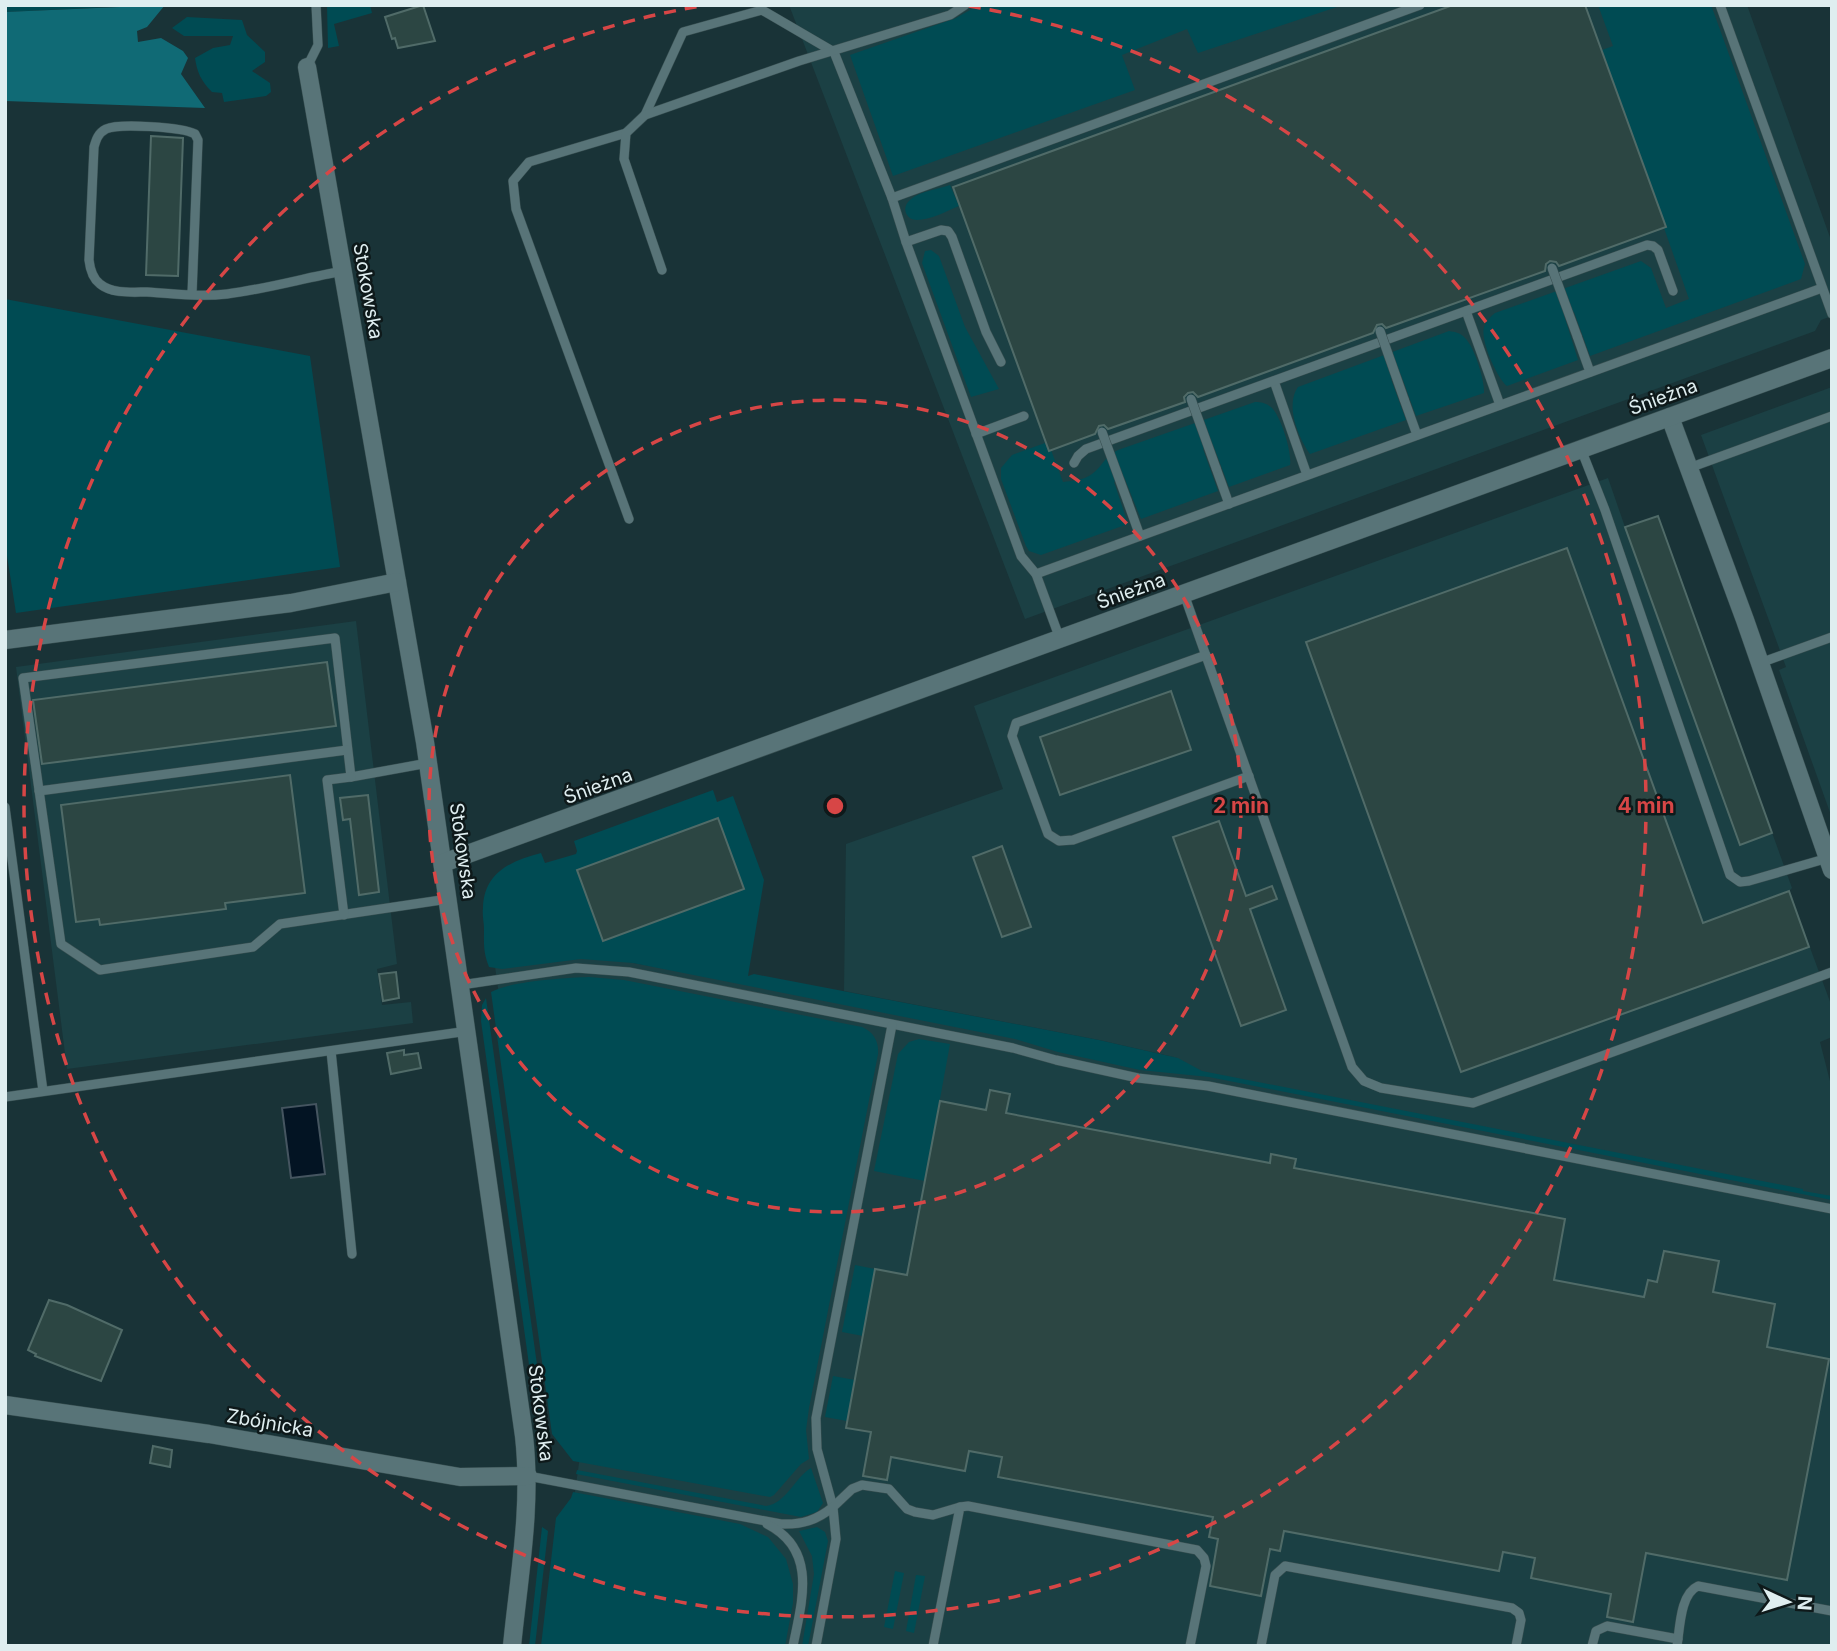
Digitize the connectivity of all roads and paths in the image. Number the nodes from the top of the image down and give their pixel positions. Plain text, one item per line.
1 (316, 5) edge
2 (965, 5) edge
3 (1420, 5) edge
4 (1720, 5) edge
5 (834, 52) junction
6 (307, 67) joint
7 (645, 115) junction
8 (625, 133) junction
9 (892, 198) junction
10 (906, 242) junction
11 (1552, 268) dead end
12 (662, 270) dead end
13 (343, 271) junction
14 (1822, 288) junction
15 (1674, 291) dead end
16 (192, 294) junction
17 (1466, 311) junction
18 (1832, 314) edge
19 (1380, 331) dead end
20 (1832, 358) edge
21 (1001, 362) dead end
22 (1590, 372) junction
23 (1274, 381) junction
24 (1191, 400) dead end
25 (1500, 405) junction
26 (1024, 415) dead end
27 (1832, 416) edge
28 (1670, 417) junction
29 (1102, 432) dead end
30 (976, 433) junction
31 (1417, 435) junction
32 (1581, 449) junction
33 (1074, 463) dead end
34 (1689, 468) junction
35 (1307, 475) junction
36 (1229, 504) junction
37 (629, 519) dead end
38 (1140, 537) junction
39 (1036, 574) junction
40 (397, 582) junction
41 (1184, 594) junction
42 (1832, 637) edge
43 (1060, 639) junction
44 (5, 640) edge
45 (1206, 655) junction
46 (1760, 663) junction
47 (347, 750) junction
48 (428, 763) junction
49 (1249, 776) junction
50 (351, 777) junction
51 (39, 791) junction
52 (5, 807) edge
53 (443, 863) junction
54 (1830, 864) edge
55 (448, 900) junction
56 (344, 915) junction
57 (1832, 972) edge
58 (461, 985) junction
59 (892, 1025) junction
60 (468, 1031) junction
61 (331, 1051) junction
62 (43, 1091) junction
63 (5, 1097) edge
64 (1832, 1209) edge
65 (352, 1254) dead end
66 (5, 1405) edge
67 (528, 1476) junction
68 (833, 1507) junction
69 (960, 1507) junction
70 (759, 1520) junction
71 (1832, 1611) edge
72 (1677, 1643) edge
73 (512, 1646) edge
74 (793, 1646) edge
75 (816, 1646) edge
76 (933, 1646) edge
77 (1190, 1646) edge
78 (1261, 1646) edge
79 (1516, 1646) edge
80 (1592, 1646) edge

1 - 6 lane
2 - 5 lane
3 - 9 lane
4 - 14 lane
5 - 7 lane
5 - 7 lane
5 - 9 lane
6 - 13 street, Stokowska
7 - 8 lane
8 - 12 lane
8 - 37 lane
9 - 10 lane
10 - 21 lane
10 - 30 lane
11 - 22 lane, bridge
13 - 16 lane
13 - 40 street, Stokowska
14 - 18 lane
14 - 22 lane
15 - 17 lane
16 - 16 lane
17 - 23 lane
17 - 25 lane
19 - 31 lane, bridge
20 - 28 street, Śnieżna
22 - 25 lane
23 - 33 lane
23 - 35 lane
24 - 36 lane, bridge
25 - 31 lane
26 - 30 lane
27 - 34 lane
28 - 32 street, Śnieżna
28 - 34 street
29 - 38 lane, bridge
30 - 39 lane
31 - 35 lane
32 - 41 street, Śnieżna
32 - 54 lane
34 - 46 street
35 - 36 lane
36 - 38 lane
38 - 39 lane
39 - 43 lane
40 - 44 street
40 - 48 street, Stokowska
41 - 43 street, Śnieżna
41 - 45 lane
42 - 46 lane
43 - 53 street, Śnieżna
45 - 49 lane
45 - 49 lane
46 - 54 street
47 - 50 lane
47 - 51 lane
47 - 51 lane
48 - 50 lane
48 - 53 street, Stokowska
49 - 57 lane
50 - 56 lane
51 - 56 lane
52 - 62 lane
53 - 55 street, Stokowska
55 - 56 lane
55 - 58 street, Stokowska
58 - 59 lane
58 - 60 street, Stokowska
59 - 64 lane
59 - 68 lane
60 - 61 lane
60 - 67 street, Stokowska
61 - 62 lane
61 - 65 lane
62 - 63 lane
66 - 67 street, Zbójnicka
67 - 70 lane
67 - 73 street, Stokowska
68 - 69 lane
68 - 70 lane
68 - 75 lane
69 - 76 lane
69 - 77 lane
70 - 74 lane
71 - 72 lane
72 - 80 lane
78 - 79 lane

